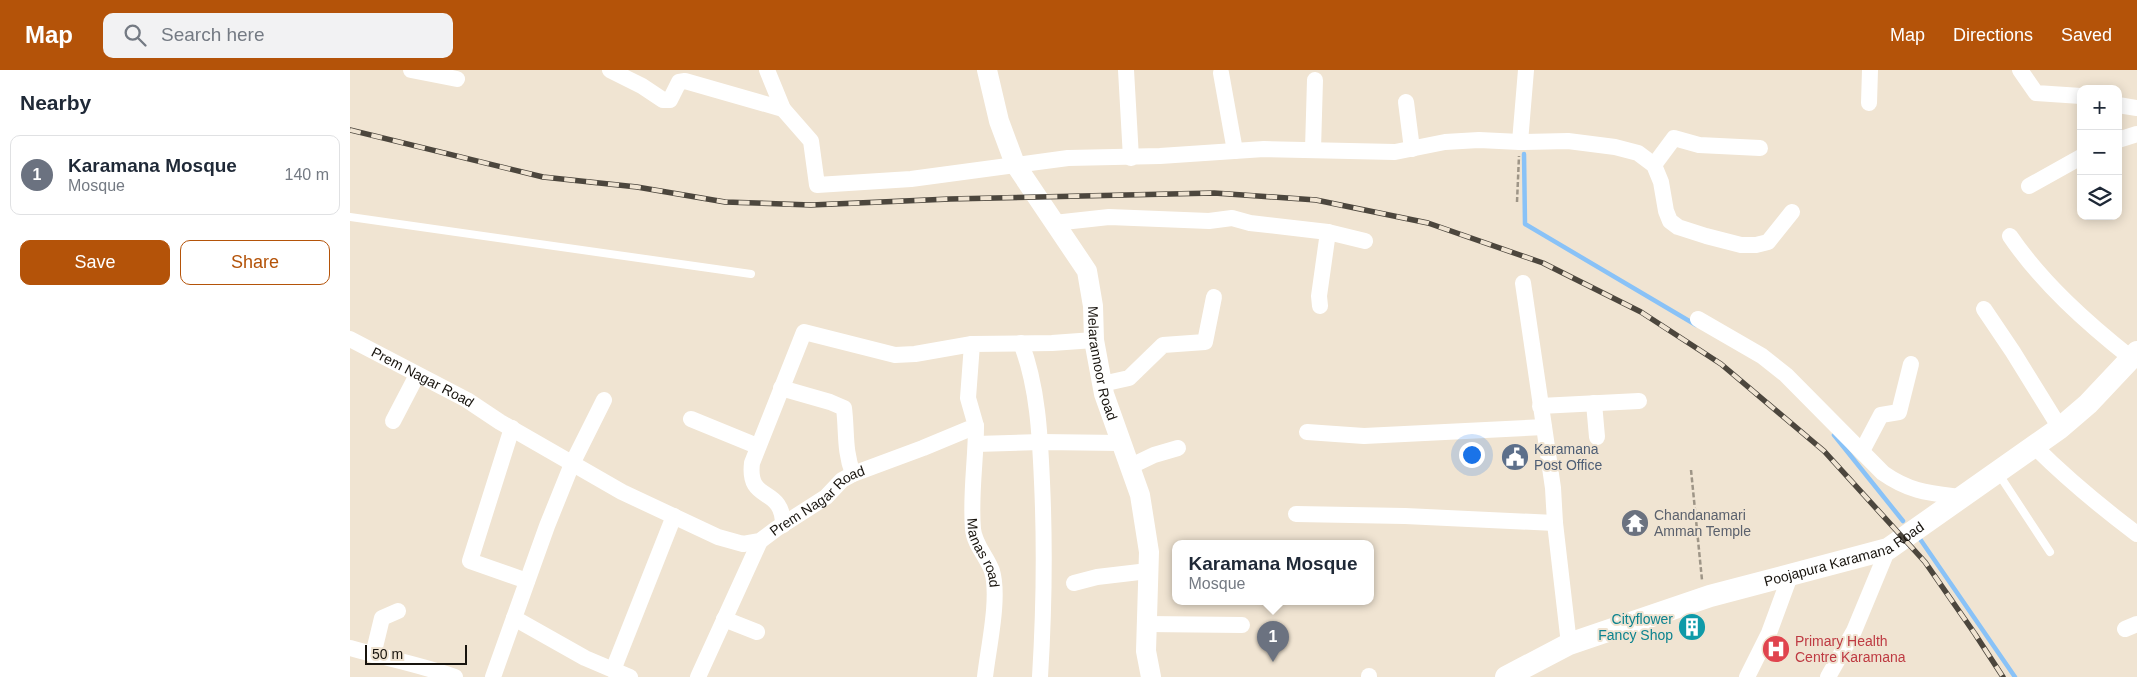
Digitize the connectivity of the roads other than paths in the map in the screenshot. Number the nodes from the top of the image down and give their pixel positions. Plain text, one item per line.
1 (410, 70) edge
2 (610, 70) edge
3 (767, 70) edge
4 (987, 70) edge
5 (1126, 70) edge
6 (1526, 70) edge
7 (1870, 70) edge
8 (2020, 70) edge
9 (1221, 73) dead end
10 (457, 79) dead end
11 (1315, 80) dead end
12 (2077, 96) edge
13 (1406, 102) dead end
14 (1869, 102) dead end
15 (2122, 106) edge
16 (2137, 108) edge
17 (783, 109) junction
18 (2137, 134) edge
19 (2122, 139) edge
20 (1520, 142) junction
21 (1412, 148) junction
22 (1760, 148) dead end
23 (1313, 149) junction
24 (1235, 152) junction
25 (1131, 158) junction
26 (2077, 160) edge
27 (1014, 164) junction
28 (1654, 165) junction
29 (2029, 186) dead end
30 (1792, 212) dead end
31 (350, 218) edge
32 (1054, 223) junction
33 (1328, 232) junction
34 (2010, 236) dead end
35 (1365, 241) dead end
36 (751, 274) dead end
37 (1523, 283) dead end
38 (1214, 297) dead end
39 (1320, 306) dead end
40 (1984, 309) dead end
41 (1698, 319) dead end
42 (350, 339) edge
43 (1094, 340) junction
44 (1021, 343) junction
45 (972, 344) junction
46 (2134, 355) edge
47 (1911, 364) dead end
48 (417, 375) junction
49 (1102, 384) junction
50 (781, 388) junction
51 (604, 400) dead end
52 (1639, 401) dead end
53 (1594, 403) junction
54 (1540, 406) junction
55 (691, 419) dead end
56 (393, 421) dead end
57 (976, 426) junction
58 (1544, 427) junction
59 (512, 428) junction
60 (2060, 428) junction
61 (1307, 432) dead end
62 (1596, 437) dead end
63 (1041, 442) junction
64 (1121, 443) junction
65 (976, 444) junction
66 (757, 446) junction
67 (2034, 446) junction
68 (1178, 448) dead end
69 (1862, 451) junction
70 (572, 464) junction
71 (1131, 466) junction
72 (1997, 472) junction
73 (853, 474) junction
74 (1961, 497) junction
75 (1296, 514) dead end
76 (674, 516) junction
77 (1555, 523) junction
78 (783, 525) junction
79 (2137, 534) edge
80 (760, 541) junction
81 (1888, 549) junction
82 (2050, 552) dead end
83 (1148, 571) junction
84 (1790, 576) junction
85 (527, 581) junction
86 (1074, 583) dead end
87 (398, 611) dead end
88 (514, 618) junction
89 (724, 619) junction
90 (1146, 624) junction
91 (1242, 625) dead end
92 (757, 632) dead end
93 (1569, 644) junction
94 (350, 648) edge
95 (373, 655) junction
96 (614, 670) junction
97 (456, 677) edge
98 (493, 677) edge
99 (630, 677) edge
100 (698, 677) edge
101 (985, 677) edge
102 (1040, 677) edge
103 (1152, 677) edge
104 (1506, 677) edge
105 (1747, 677) edge
106 (1828, 677) edge

1 - 10 street
2 - 17 street
3 - 17 street
4 - 27 street, Melarannoor Road
5 - 25 street
6 - 20 street
7 - 14 street
8 - 12 street
9 - 24 street
11 - 23 street
13 - 21 street
15 - 16 street
17 - 27 street
18 - 19 street
20 - 21 street
20 - 28 street
21 - 23 street
22 - 28 street
23 - 24 street
24 - 25 street
25 - 27 street
26 - 29 street
27 - 32 street, Melarannoor Road
28 - 30 street
31 - 36 lane
32 - 33 street
32 - 43 street, Melarannoor Road
33 - 35 street
33 - 39 street
34 - 46 street
37 - 54 street
38 - 49 street
40 - 60 street
41 - 69 street
42 - 48 street, Prem Nagar Road
43 - 44 street
43 - 49 street, Melarannoor Road
44 - 45 street
44 - 63 street
45 - 50 street
45 - 57 street
46 - 60 main road, Poojapura Karamana Road
47 - 69 street
48 - 56 street
48 - 59 street, Prem Nagar Road
49 - 64 street, Melarannoor Road
50 - 66 street
50 - 73 street
51 - 70 street
52 - 53 street
53 - 54 street
53 - 62 street
54 - 58 street
55 - 66 street
57 - 65 street, Manas road
57 - 73 street, Prem Nagar Road
58 - 61 street
58 - 77 street
59 - 70 street, Prem Nagar Road
59 - 85 street
60 - 67 main road, Poojapura Karamana Road
63 - 64 street
63 - 65 street
63 - 102 street
64 - 71 street, Melarannoor Road
65 - 101 street, Manas road
66 - 78 street
67 - 72 main road, Poojapura Karamana Road
67 - 79 street
68 - 71 street
69 - 74 street
70 - 76 street, Prem Nagar Road
70 - 85 street
71 - 83 street, Melarannoor Road
72 - 74 main road, Poojapura Karamana Road
72 - 82 lane
73 - 78 street, Prem Nagar Road
74 - 81 main road, Poojapura Karamana Road
75 - 77 street
76 - 80 street, Prem Nagar Road
76 - 96 street
77 - 93 street
78 - 80 street, Prem Nagar Road
80 - 89 street
81 - 84 main road, Poojapura Karamana Road
81 - 106 street
83 - 86 street
83 - 90 street, Melarannoor Road
84 - 93 main road, Poojapura Karamana Road
84 - 105 street
85 - 88 street
87 - 95 street
88 - 96 street
88 - 98 street
89 - 92 street
89 - 100 street
90 - 91 street
90 - 103 street, Melarannoor Road
93 - 104 main road, Poojapura Karamana Road
94 - 95 street
95 - 97 street
96 - 99 street

